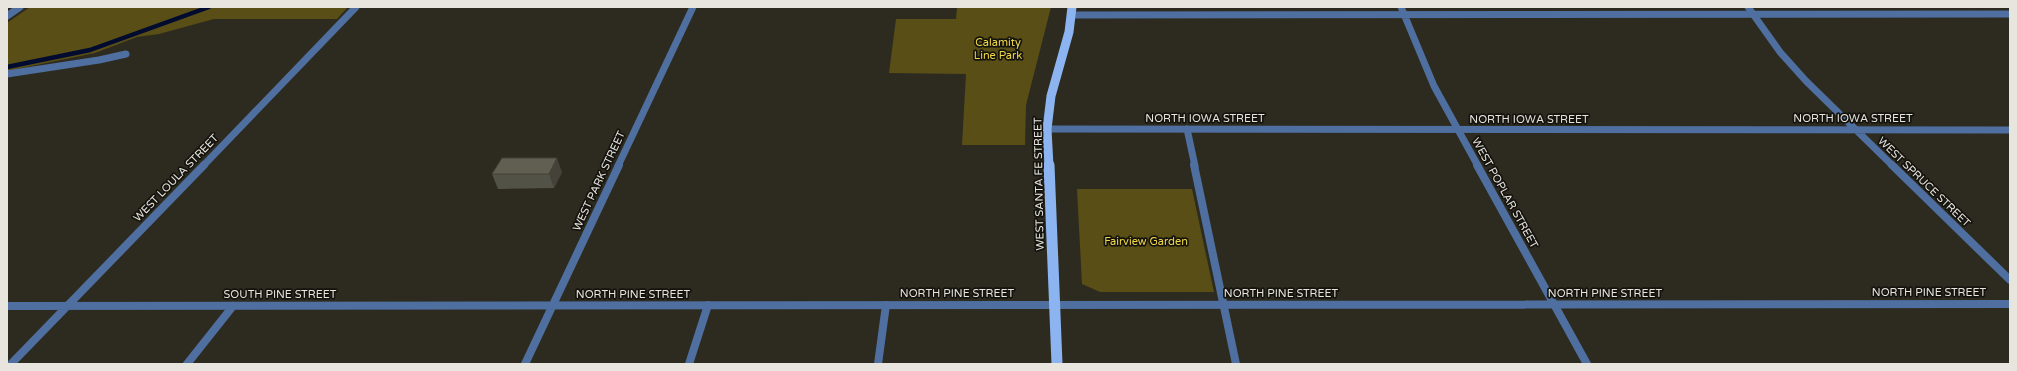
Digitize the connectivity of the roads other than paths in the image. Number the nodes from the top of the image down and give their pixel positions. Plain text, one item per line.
1 (20, 7) edge
2 (356, 7) edge
3 (694, 7) edge
4 (1402, 10) edge
5 (1750, 10) edge
6 (1072, 11) edge
7 (2010, 14) edge
8 (7, 16) edge
9 (126, 54) dead end
10 (7, 74) edge
11 (1047, 129) junction
12 (1187, 129) junction
13 (1853, 129) junction
14 (1457, 130) junction
15 (2010, 130) edge
16 (2010, 280) edge
17 (2010, 304) edge
18 (886, 305) junction
19 (1054, 305) junction
20 (1223, 305) junction
21 (1555, 305) junction
22 (7, 306) edge
23 (67, 306) junction
24 (233, 306) junction
25 (552, 306) junction
26 (708, 306) junction
27 (11, 364) edge
28 (187, 364) edge
29 (525, 364) edge
30 (689, 364) edge
31 (878, 364) edge
32 (1057, 364) edge
33 (1236, 364) edge
34 (1587, 364) edge

1 - 8 street
2 - 23 street, WEST LOULA STREET
3 - 25 street, WEST PARK STREET
4 - 5 street
4 - 6 street
4 - 14 street, WEST POPLAR STREET
5 - 7 street
5 - 13 street, WEST SPRUCE STREET
6 - 11 main road, WEST SANTA FE STREET
9 - 10 street
11 - 12 street, NORTH IOWA STREET
11 - 19 main road, WEST SANTA FE STREET
12 - 14 street, NORTH IOWA STREET
12 - 20 street
13 - 14 street, NORTH IOWA STREET
13 - 15 street, NORTH IOWA STREET
13 - 16 street, WEST SPRUCE STREET
14 - 21 street, WEST POPLAR STREET
17 - 21 street, NORTH PINE STREET
18 - 19 street, NORTH PINE STREET
18 - 26 street, NORTH PINE STREET
18 - 31 street
19 - 20 street, NORTH PINE STREET
19 - 32 main road, WEST SANTA FE STREET
20 - 21 street, NORTH PINE STREET
20 - 33 street
21 - 34 street, WEST POPLAR STREET
22 - 23 street, SOUTH PINE STREET
23 - 24 street, SOUTH PINE STREET
23 - 27 street, WEST LOULA STREET
24 - 25 street, SOUTH PINE STREET
24 - 28 street
25 - 26 street, NORTH PINE STREET
25 - 29 street, WEST PARK STREET
26 - 30 street

